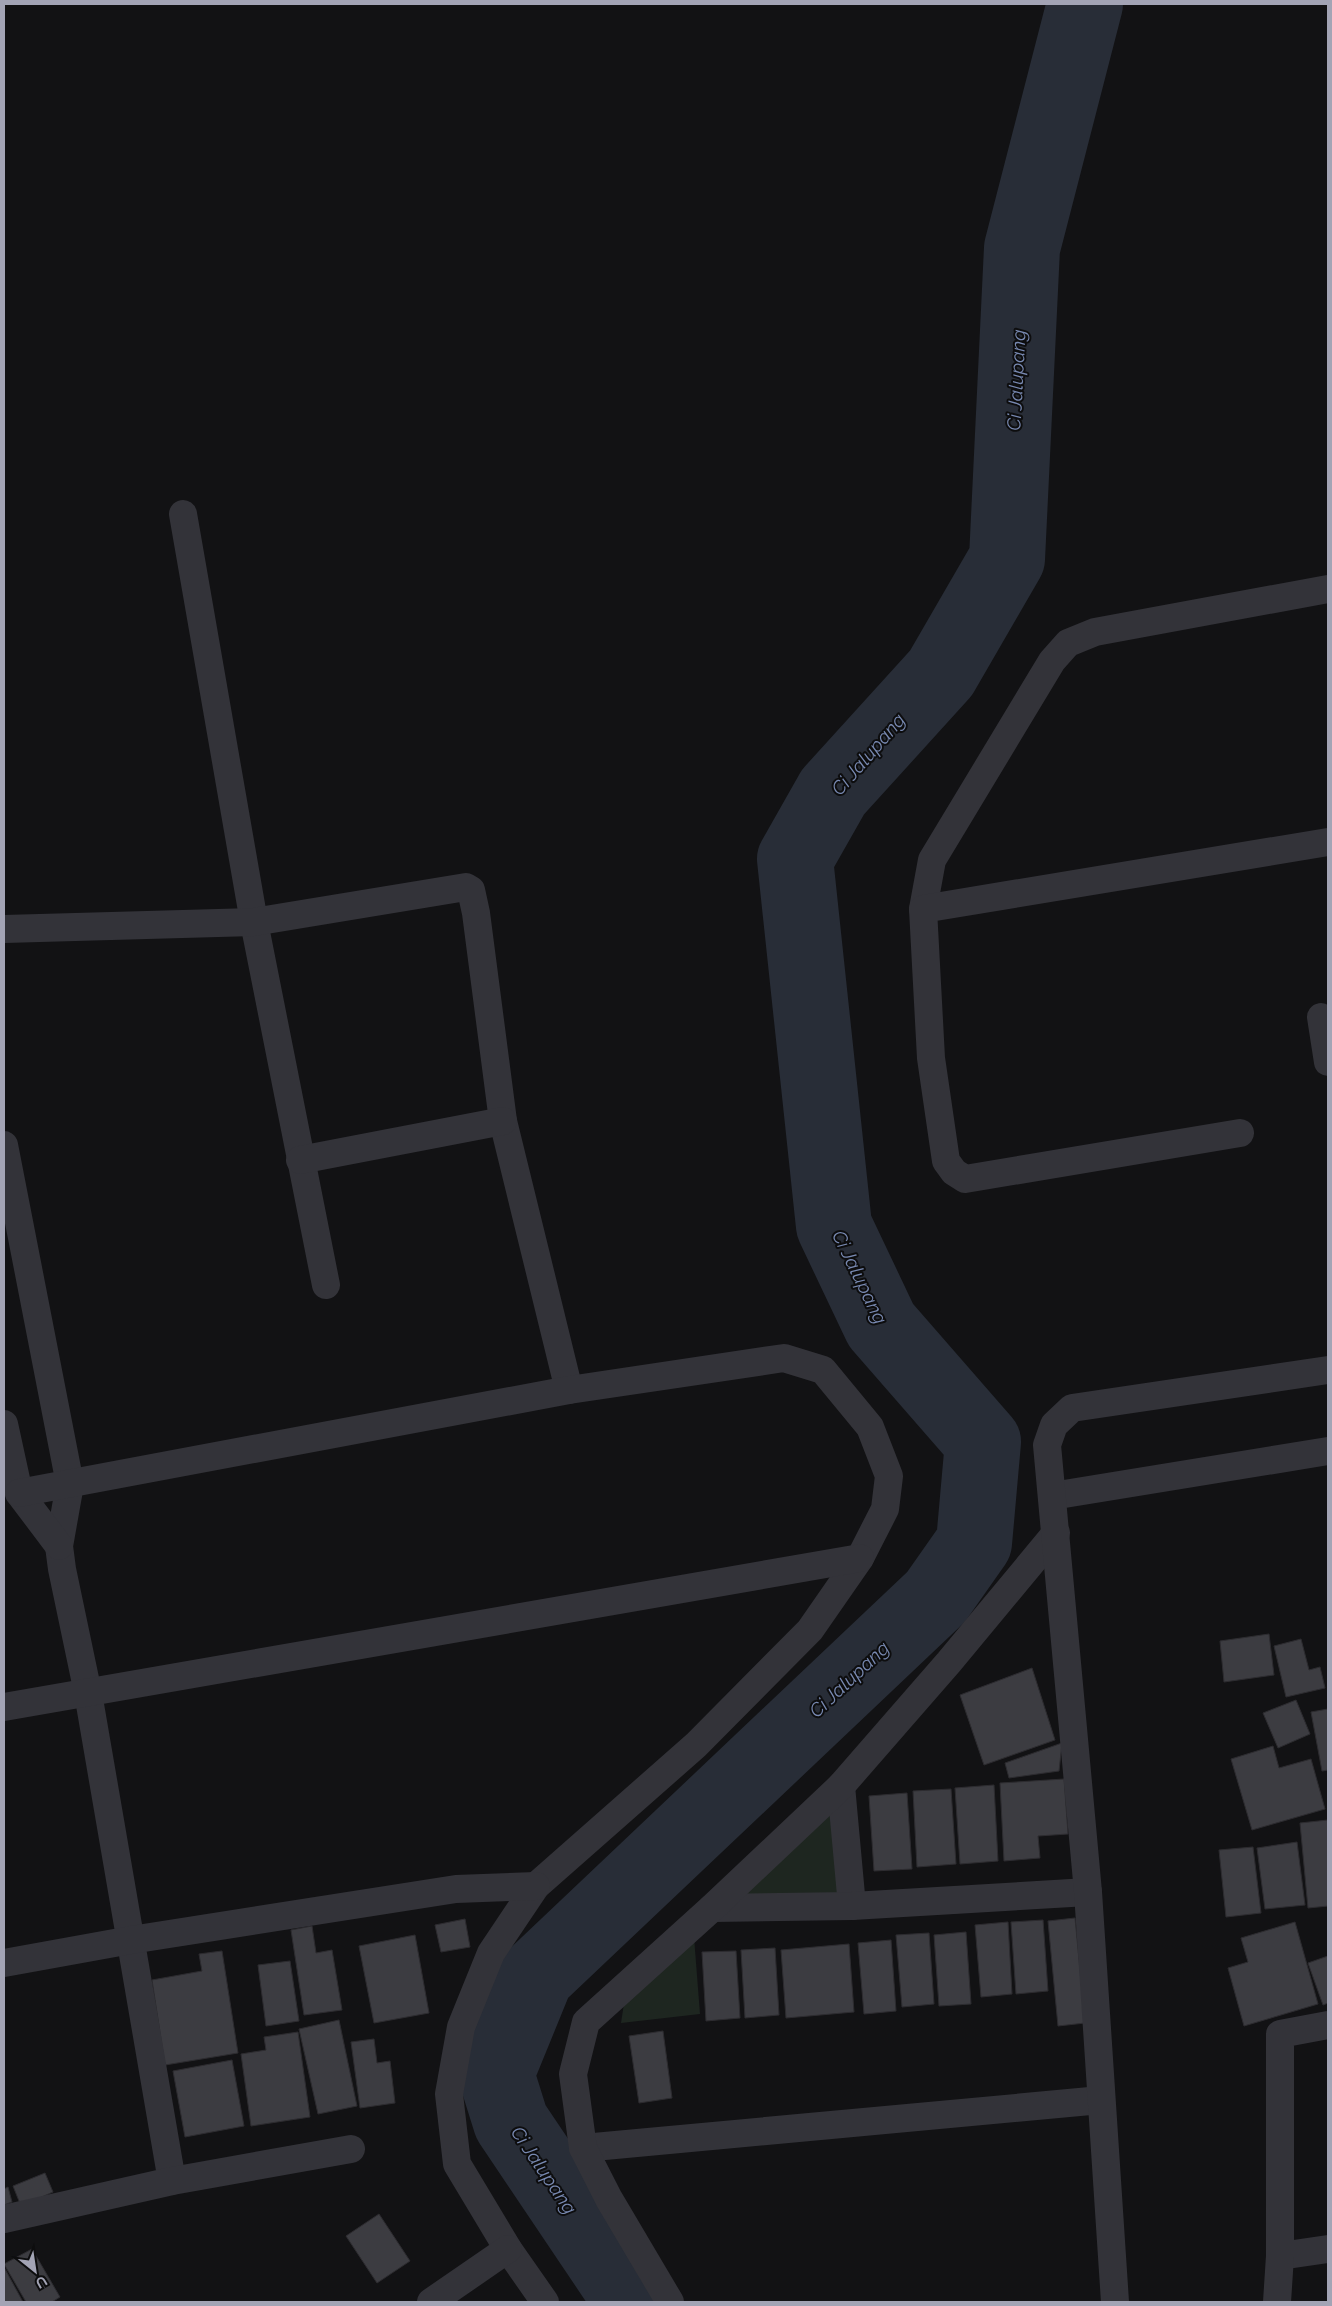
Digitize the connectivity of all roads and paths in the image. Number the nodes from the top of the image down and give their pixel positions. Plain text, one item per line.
1 (183, 514) dead end
2 (1328, 590) edge
3 (1328, 842) edge
4 (923, 909) junction
5 (254, 922) junction
6 (4, 929) edge
7 (1321, 1017) dead end
8 (1328, 1062) edge
9 (504, 1121) junction
10 (1240, 1133) dead end
11 (4, 1145) edge
12 (300, 1160) junction
13 (326, 1285) dead end
14 (1328, 1370) edge
15 (568, 1390) junction
16 (4, 1424) edge
17 (1328, 1451) edge
18 (70, 1484) junction
19 (19, 1493) junction
20 (1052, 1496) junction
21 (1056, 1533) junction
22 (59, 1546) junction
23 (860, 1558) junction
24 (88, 1693) junction
25 (4, 1707) edge
26 (841, 1786) junction
27 (536, 1886) junction
28 (1088, 1892) junction
29 (852, 1906) junction
30 (712, 1908) junction
31 (131, 1940) junction
32 (4, 1963) edge
33 (1328, 2025) edge
34 (1101, 2100) junction
35 (583, 2148) junction
36 (351, 2149) dead end
37 (172, 2181) junction
38 (4, 2219) edge
39 (508, 2248) junction
40 (1328, 2249) edge
41 (1280, 2256) junction
42 (431, 2302) edge
43 (545, 2302) edge
44 (670, 2302) edge
45 (1116, 2302) edge
46 (1277, 2302) edge

1 - 5 street
2 - 4 street
3 - 4 street
4 - 10 street
5 - 6 street
5 - 9 street
5 - 12 street
7 - 8 street
9 - 12 street
9 - 15 street
11 - 18 street
12 - 13 street
14 - 20 street
15 - 18 street
15 - 23 street
16 - 19 street
17 - 20 street
18 - 19 street
18 - 22 street
19 - 22 street
20 - 21 street
21 - 26 street
21 - 28 street
22 - 24 street
23 - 24 street
23 - 27 street
24 - 25 street
24 - 31 street
26 - 29 street
26 - 30 street
27 - 31 street
27 - 39 street
28 - 29 street
28 - 34 street
29 - 30 street
30 - 35 street
31 - 32 street
31 - 37 street
33 - 41 street
34 - 35 street
34 - 45 street
35 - 44 street
36 - 37 street
37 - 38 street
39 - 42 street
39 - 43 street
40 - 41 street
41 - 46 street

